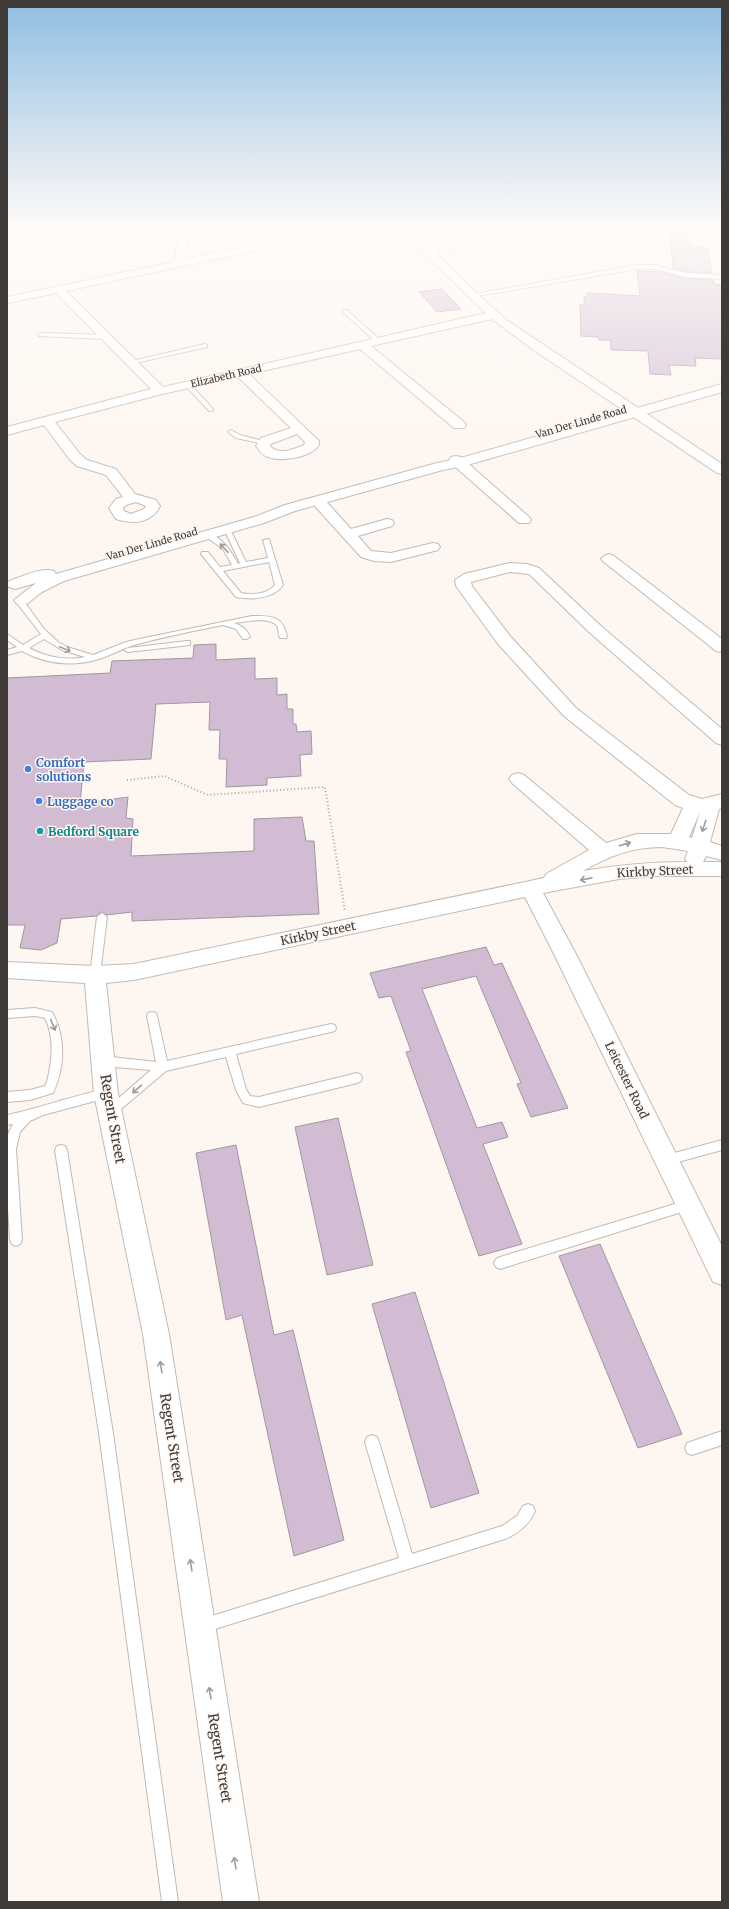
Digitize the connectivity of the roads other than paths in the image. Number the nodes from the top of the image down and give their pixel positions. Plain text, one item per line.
1 (85, 316) edge
2 (351, 316) edge
3 (488, 316) edge
4 (495, 316) edge
5 (41, 335) dead end
6 (106, 337) junction
7 (378, 341) junction
8 (362, 345) junction
9 (205, 346) dead end
10 (131, 362) junction
11 (241, 373) junction
12 (722, 384) edge
13 (188, 385) junction
14 (722, 388) edge
15 (160, 391) junction
16 (211, 410) dead end
17 (633, 410) junction
18 (48, 422) junction
19 (459, 425) dead end
20 (300, 429) junction
21 (7, 431) edge
22 (231, 432) dead end
23 (264, 442) junction
24 (458, 461) junction
25 (722, 470) edge
26 (131, 499) dead end
27 (318, 501) junction
28 (290, 508) junction
29 (524, 520) dead end
30 (387, 524) dead end
31 (227, 529) junction
32 (348, 534) junction
33 (207, 535) junction
34 (267, 540) dead end
35 (433, 547) dead end
36 (205, 554) dead end
37 (272, 559) junction
38 (608, 559) dead end
39 (240, 565) junction
40 (218, 570) junction
41 (11, 584) edge
42 (16, 603) edge
43 (219, 624) junction
44 (45, 635) junction
45 (7, 636) edge
46 (283, 636) dead end
47 (246, 637) dead end
48 (187, 642) dead end
49 (722, 647) edge
50 (23, 648) junction
51 (110, 651) junction
52 (7, 653) edge
53 (96, 657) junction
54 (722, 739) edge
55 (518, 779) dead end
56 (709, 804) edge
57 (678, 842) junction
58 (698, 846) junction
59 (602, 853) junction
60 (722, 853) edge
61 (693, 869) junction
62 (722, 869) edge
63 (619, 872) junction
64 (535, 887) junction
65 (102, 918) dead end
66 (7, 970) edge
67 (95, 975) junction
68 (7, 1014) edge
69 (152, 1016) dead end
70 (331, 1028) dead end
71 (230, 1051) junction
72 (103, 1061) junction
73 (163, 1067) junction
74 (357, 1078) dead end
75 (7, 1096) edge
76 (108, 1103) junction
77 (28, 1115) junction
78 (7, 1120) edge
79 (722, 1145) edge
80 (61, 1150) dead end
81 (667, 1160) junction
82 (688, 1205) junction
83 (16, 1240) dead end
84 (500, 1263) dead end
85 (722, 1273) edge
86 (722, 1438) edge
87 (372, 1442) dead end
88 (692, 1448) dead end
89 (528, 1511) dead end
90 (407, 1562) junction
91 (200, 1627) junction
92 (170, 1902) edge
93 (241, 1902) edge

1 - 6 street
2 - 7 lane
3 - 7 street, Elizabeth Road
4 - 17 street
5 - 6 lane
6 - 10 street
7 - 8 street, Elizabeth Road
8 - 11 street, Elizabeth Road
8 - 19 street
9 - 10 lane
10 - 15 street
11 - 13 street, Elizabeth Road
11 - 20 street
12 - 17 main road, Van Der Linde Road
13 - 15 street, Elizabeth Road
13 - 16 lane
14 - 17 main road, Van Der Linde Road
15 - 18 street, Elizabeth Road
17 - 24 main road, Van Der Linde Road
17 - 25 street
18 - 21 street, Elizabeth Road
18 - 26 street
20 - 23 street
20 - 23 street
22 - 23 lane
24 - 27 main road, Van Der Linde Road
24 - 29 street
27 - 28 main road, Van Der Linde Road
27 - 32 street
28 - 31 main road, Van Der Linde Road
28 - 41 main road, Van Der Linde Road
30 - 32 street
31 - 33 main road, Van Der Linde Road
31 - 39 lane
32 - 35 street
39 -> 33 lane
33 - 42 main road, Van Der Linde Road
34 - 37 lane
36 - 40 lane
37 - 39 lane
37 - 40 lane
38 - 49 street
39 - 40 lane
41 - 42 main road
42 - 44 lane
43 - 46 lane
43 - 47 lane
43 - 51 lane
44 - 50 lane
44 -> 53 lane
45 - 50 lane
48 - 51 lane
50 - 52 lane
50 - 53 lane
51 - 53 lane
54 - 56 street
55 - 59 street
56 - 57 street
56 -> 58 street
57 - 58 street, Kirkby Street
59 -> 57 street, Kirkby Street
58 - 60 street, Kirkby Street
58 - 61 street
59 - 63 street
59 - 64 street, Kirkby Street
61 - 62 street, Kirkby Street
61 - 63 street, Kirkby Street
63 -> 64 street, Kirkby Street
64 - 67 street, Kirkby Street
64 - 81 street, Leicester Road
65 - 67 lane
66 - 67 street, Kirkby Street
67 - 72 street, Regent Street
68 -> 75 lane
69 - 73 lane
70 - 71 lane
71 - 73 lane
71 - 74 lane
72 - 73 lane
72 - 76 street, Regent Street
73 -> 76 lane
76 - 77 lane
91 -> 76 street, Regent Street
77 - 78 lane
77 - 83 lane
79 - 81 lane
80 - 92 lane
81 - 82 street, Leicester Road
82 - 84 lane
82 - 85 street, Leicester Road
86 - 88 lane
87 - 90 lane
89 - 90 lane
90 - 91 lane
93 -> 91 street, Regent Street

